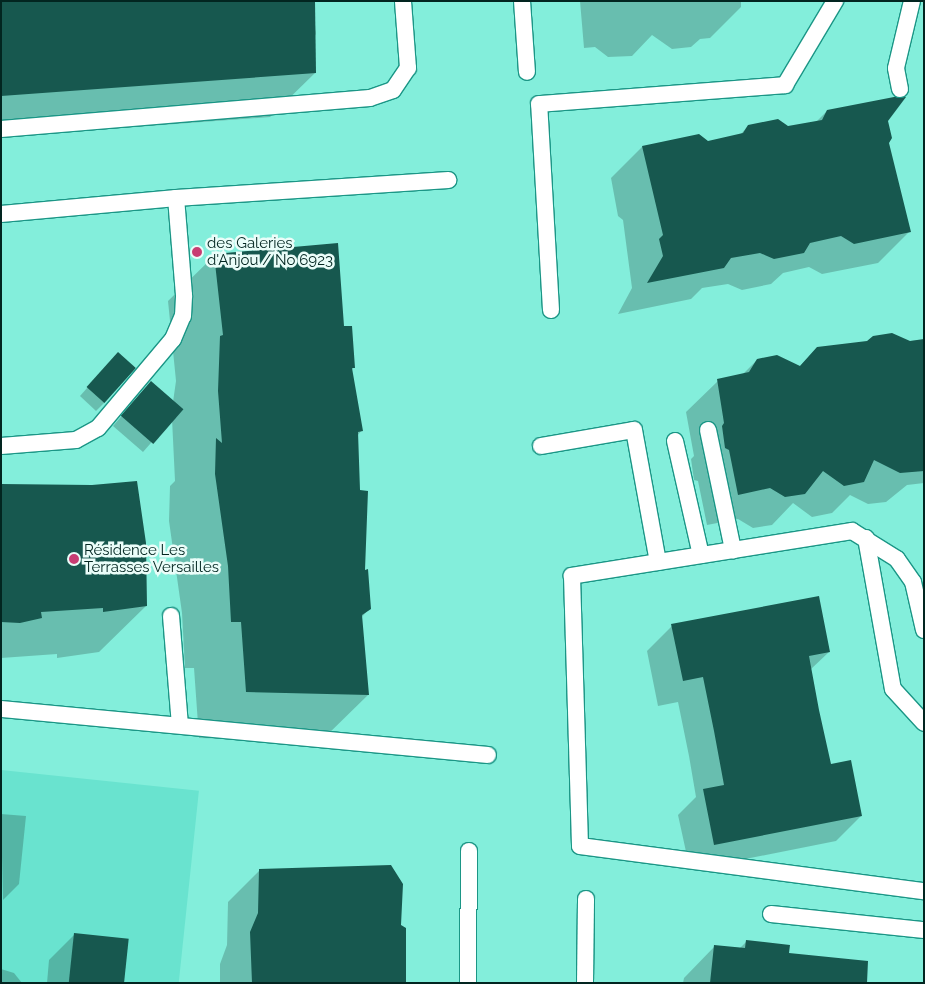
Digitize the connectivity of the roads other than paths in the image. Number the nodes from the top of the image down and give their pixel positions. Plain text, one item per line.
1 (403, 1) edge
2 (522, 1) edge
3 (835, 1) edge
4 (912, 1) edge
5 (527, 72) dead end
6 (900, 89) dead end
7 (1, 129) edge
8 (448, 180) dead end
9 (176, 198) junction
10 (1, 214) edge
11 (551, 310) dead end
12 (708, 430) dead end
13 (675, 441) dead end
14 (1, 446) edge
15 (541, 446) dead end
16 (866, 538) junction
17 (733, 550) junction
18 (701, 555) junction
19 (658, 562) junction
20 (171, 616) dead end
21 (924, 630) edge
22 (1, 709) edge
23 (924, 723) edge
24 (180, 725) junction
25 (488, 755) dead end
26 (469, 850) dead end
27 (924, 890) edge
28 (586, 899) dead end
29 (771, 914) dead end
30 (924, 930) edge
31 (468, 983) edge
32 (585, 983) edge

1 - 7 lane
2 - 5 lane
3 - 11 lane
4 - 6 lane
8 - 9 lane
9 - 10 lane
9 - 14 lane
12 - 17 lane
13 - 18 lane
15 - 19 lane
16 - 17 lane
16 - 21 lane
16 - 23 lane
17 - 18 lane
18 - 19 lane
19 - 27 lane
20 - 24 lane
22 - 24 lane
24 - 25 lane
26 - 31 lane
28 - 32 lane
29 - 30 lane

